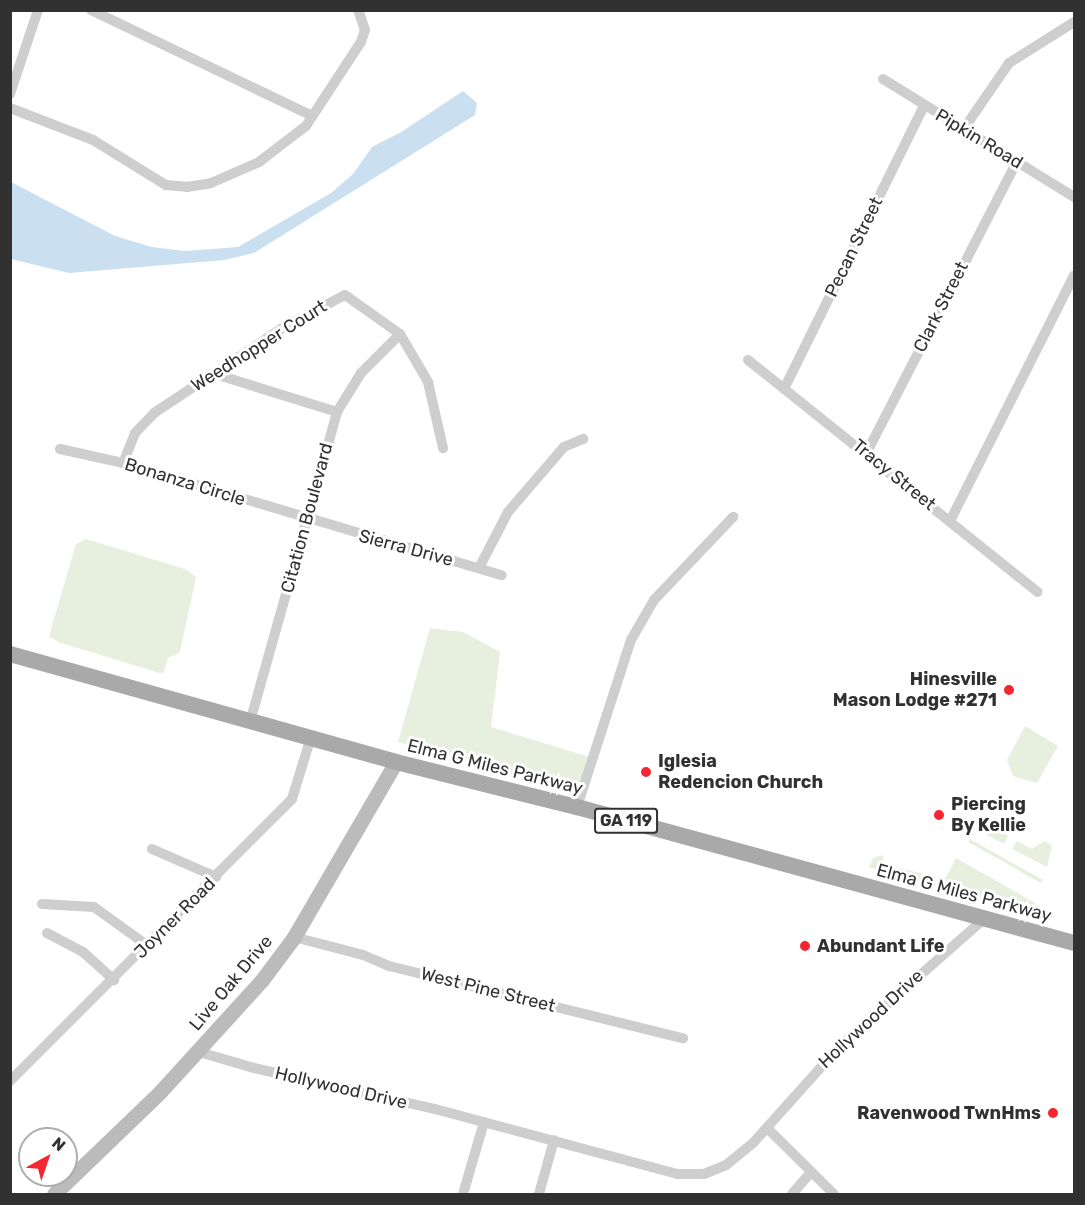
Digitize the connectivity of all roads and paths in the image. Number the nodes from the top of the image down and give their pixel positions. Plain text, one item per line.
1 (38, 10) edge
2 (91, 10) edge
3 (358, 10) edge
4 (1074, 22) edge
5 (884, 79) dead end
6 (10, 94) edge
7 (924, 106) junction
8 (10, 108) edge
9 (312, 116) junction
10 (963, 130) junction
11 (1017, 162) junction
12 (1074, 197) edge
13 (1074, 276) edge
14 (400, 334) junction
15 (748, 360) dead end
16 (214, 374) junction
17 (784, 389) junction
18 (337, 412) junction
19 (584, 439) dead end
20 (443, 448) dead end
21 (60, 449) dead end
22 (867, 452) junction
23 (123, 463) junction
24 (733, 517) dead end
25 (309, 521) junction
26 (950, 521) junction
27 (479, 568) junction
28 (502, 575) dead end
29 (1038, 592) dead end
30 (10, 654) edge
31 (250, 722) junction
32 (311, 737) junction
33 (396, 762) junction
34 (577, 807) junction
35 (152, 849) dead end
36 (216, 877) junction
37 (42, 904) dead end
38 (983, 920) junction
39 (47, 933) dead end
40 (294, 937) junction
41 (1074, 943) edge
42 (148, 946) junction
43 (114, 980) junction
44 (683, 1038) dead end
45 (200, 1052) junction
46 (10, 1081) edge
47 (484, 1122) junction
48 (766, 1128) junction
49 (554, 1140) junction
50 (810, 1173) junction
51 (54, 1194) edge
52 (463, 1194) edge
53 (540, 1194) edge
54 (792, 1194) edge
55 (834, 1194) edge

1 - 6 street
2 - 9 street
3 - 9 street
4 - 10 street
5 - 7 street, Pipkin Road
7 - 10 street, Pipkin Road
7 - 17 street, Pecan Street
8 - 9 street
10 - 11 street, Pipkin Road
11 - 12 street, Pipkin Road
11 - 22 street, Clark Street
13 - 26 street
14 - 16 street, Weedhopper Court
14 - 18 street, Citation Boulevard
14 - 20 street, Weedhopper Court
15 - 17 street, Tracy Street
16 - 18 street
16 - 23 street, Weedhopper Court
17 - 22 street, Tracy Street
18 - 25 street, Citation Boulevard
19 - 27 street
21 - 23 street, Bonanza Circle
22 - 26 street, Tracy Street
23 - 25 street, Bonanza Circle
24 - 34 street
25 - 27 street, Sierra Drive
25 - 31 street, Citation Boulevard
26 - 29 street, Tracy Street
27 - 28 street, Sierra Drive
30 - 31 main road, Elma G Miles Parkway / GA 119
31 - 32 main road, Elma G Miles Parkway / GA 119
32 - 33 main road, Elma G Miles Parkway / GA 119
32 - 36 street, Joyner Road
33 - 34 main road, Elma G Miles Parkway / GA 119
33 - 40 street, Live Oak Drive
34 - 38 main road, Elma G Miles Parkway / GA 119
35 - 36 street
36 - 42 street, Joyner Road
37 - 42 street
38 - 41 main road, Elma G Miles Parkway / GA 119
38 - 48 street, Hollywood Drive
39 - 43 street
40 - 44 street, West Pine Street
40 - 45 street, Live Oak Drive
42 - 43 street, Joyner Road
43 - 46 street, Joyner Road
45 - 47 street, Hollywood Drive
45 - 51 street, Live Oak Drive
47 - 49 street, Hollywood Drive
47 - 52 street
48 - 49 street, Hollywood Drive
48 - 50 street
49 - 53 street
50 - 54 street
50 - 55 street

